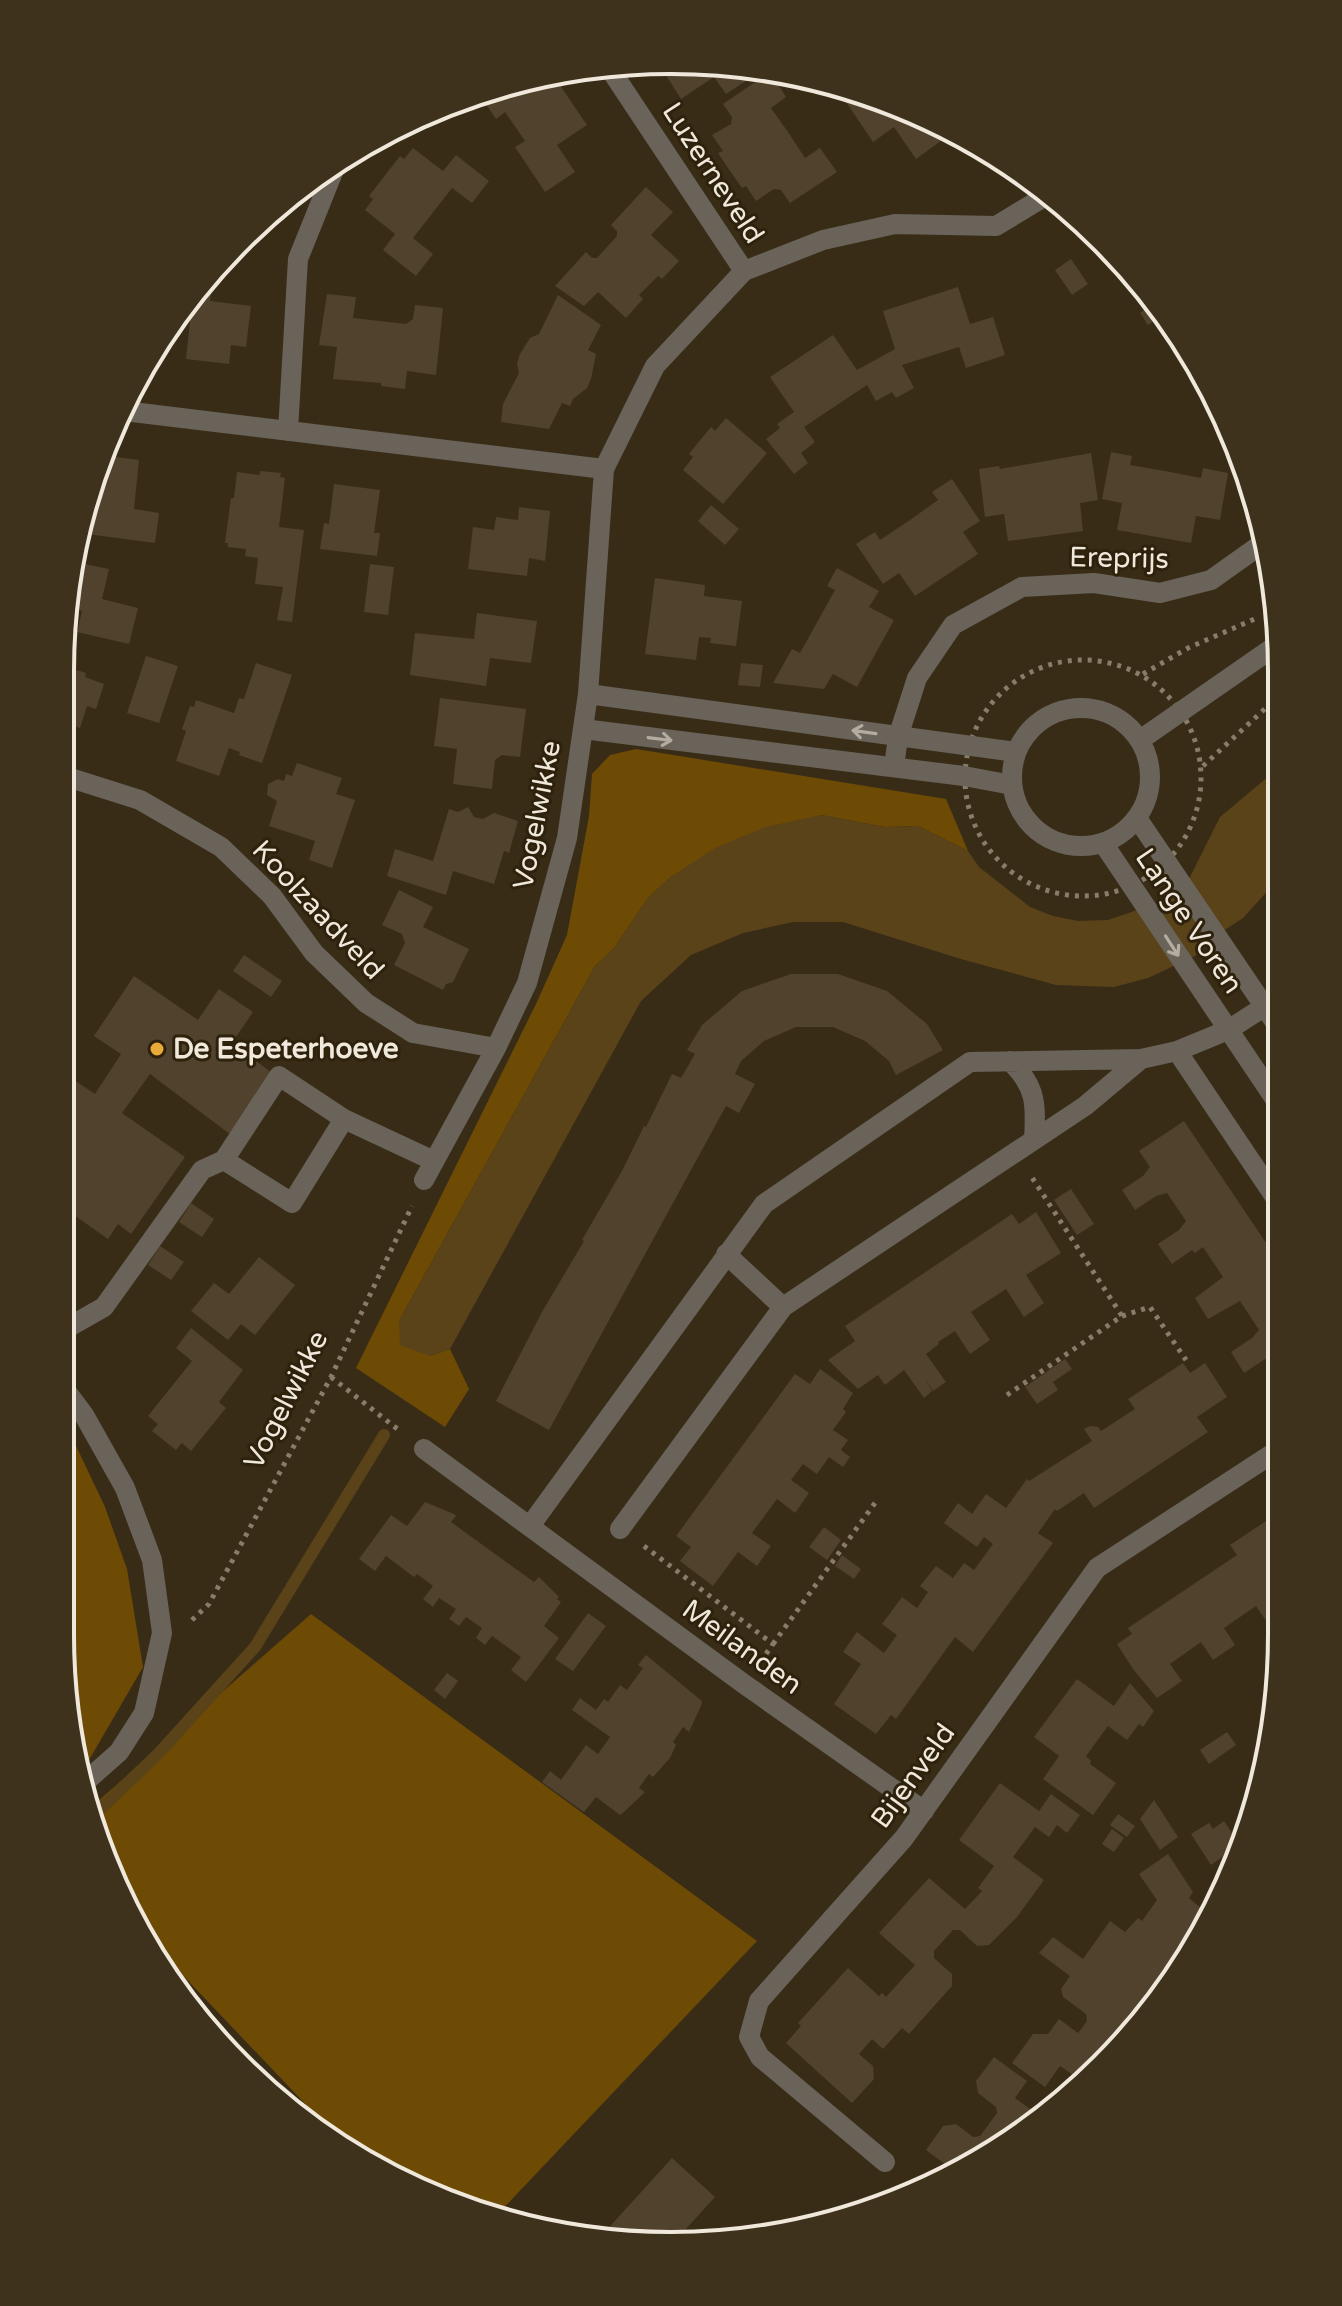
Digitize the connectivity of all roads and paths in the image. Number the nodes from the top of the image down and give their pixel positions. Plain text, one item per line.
1 (615, 77) edge
2 (329, 182) edge
3 (1038, 200) edge
4 (744, 271) junction
5 (134, 412) edge
6 (288, 431) junction
7 (604, 469) junction
8 (1255, 548) edge
9 (1264, 616) dead end
10 (1267, 651) edge
11 (1143, 674) junction
12 (588, 694) junction
13 (1268, 706) edge
14 (1178, 713) junction
15 (583, 729) junction
16 (898, 737) junction
17 (1140, 740) junction
18 (969, 745) junction
19 (1016, 752) junction
20 (894, 767) junction
21 (1202, 767) junction
22 (964, 776) junction
23 (74, 779) edge
24 (1012, 785) junction
25 (1137, 818) junction
26 (1103, 843) junction
27 (1167, 863) junction
28 (1138, 895) junction
29 (1268, 997) edge
30 (1268, 1004) edge
31 (1228, 1030) junction
32 (496, 1048) junction
33 (1177, 1051) junction
34 (1141, 1059) junction
35 (1010, 1061) junction
36 (1268, 1089) edge
37 (344, 1119) junction
38 (1034, 1140) junction
39 (1015, 1152) junction
40 (224, 1160) junction
41 (434, 1161) junction
42 (424, 1180) joint
43 (1268, 1187) edge
44 (726, 1254) junction
45 (783, 1307) junction
46 (1122, 1316) junction
47 (74, 1324) edge
48 (1186, 1360) dead end
49 (331, 1377) junction
50 (1007, 1395) dead end
51 (74, 1402) edge
52 (424, 1449) joint
53 (1268, 1456) edge
54 (875, 1503) dead end
55 (530, 1526) junction
56 (620, 1529) joint
57 (162, 1633) junction
58 (773, 1644) junction
59 (744, 1684) junction
60 (91, 1777) edge
61 (924, 1811) junction
62 (885, 2162) dead end

1 - 4 street, Luzerneveld
2 - 6 street
3 - 4 street, Vogelwikke
4 - 7 street, Vogelwikke
5 - 6 street
6 - 7 street
7 - 12 street, Vogelwikke
8 - 16 street, Ereprijs
9 - 11 path
10 - 14 street
11 - 14 path
11 - 18 path
12 - 15 street, Vogelwikke
16 -> 12 street
13 - 21 path
14 - 17 street
14 - 21 path
15 -> 20 street
15 - 32 street, Vogelwikke
16 - 18 street
16 - 20 street, Ereprijs
17 - 19 street
17 - 25 street
18 - 19 street
18 - 22 path
19 - 24 street
20 - 22 street
21 - 27 path
22 - 24 street
22 - 28 path
23 - 32 street, Koolzaadveld
24 - 26 street
25 - 26 street
25 - 27 street, Lange Voren
26 - 28 street, Lange Voren
27 - 28 path
27 - 29 street, Lange Voren
28 -> 31 street, Lange Voren
30 - 31 street, Lange Voren
31 - 33 street
31 - 36 street, Lange Voren
32 - 41 street, Vogelwikke
33 - 34 street
33 - 43 street
34 - 35 street
34 - 38 street
35 - 38 street
35 - 44 street
37 - 40 street
37 - 40 street
37 - 41 street
38 - 39 street
39 - 45 street
39 - 46 path
40 - 47 street
41 - 42 street, Vogelwikke
42 - 49 path, Vogelwikke
44 - 45 street
44 - 55 street
45 - 56 street
46 - 48 path
46 - 50 path
49 - 52 path
49 - 57 path, Vogelwikke
51 - 57 street
52 - 55 street, Meilanden
53 - 61 street, Bijenveld
54 - 58 path
55 - 59 street, Meilanden
56 - 58 path
57 - 60 street
58 - 59 path
59 - 61 street, Meilanden
61 - 62 street, Bijenveld

